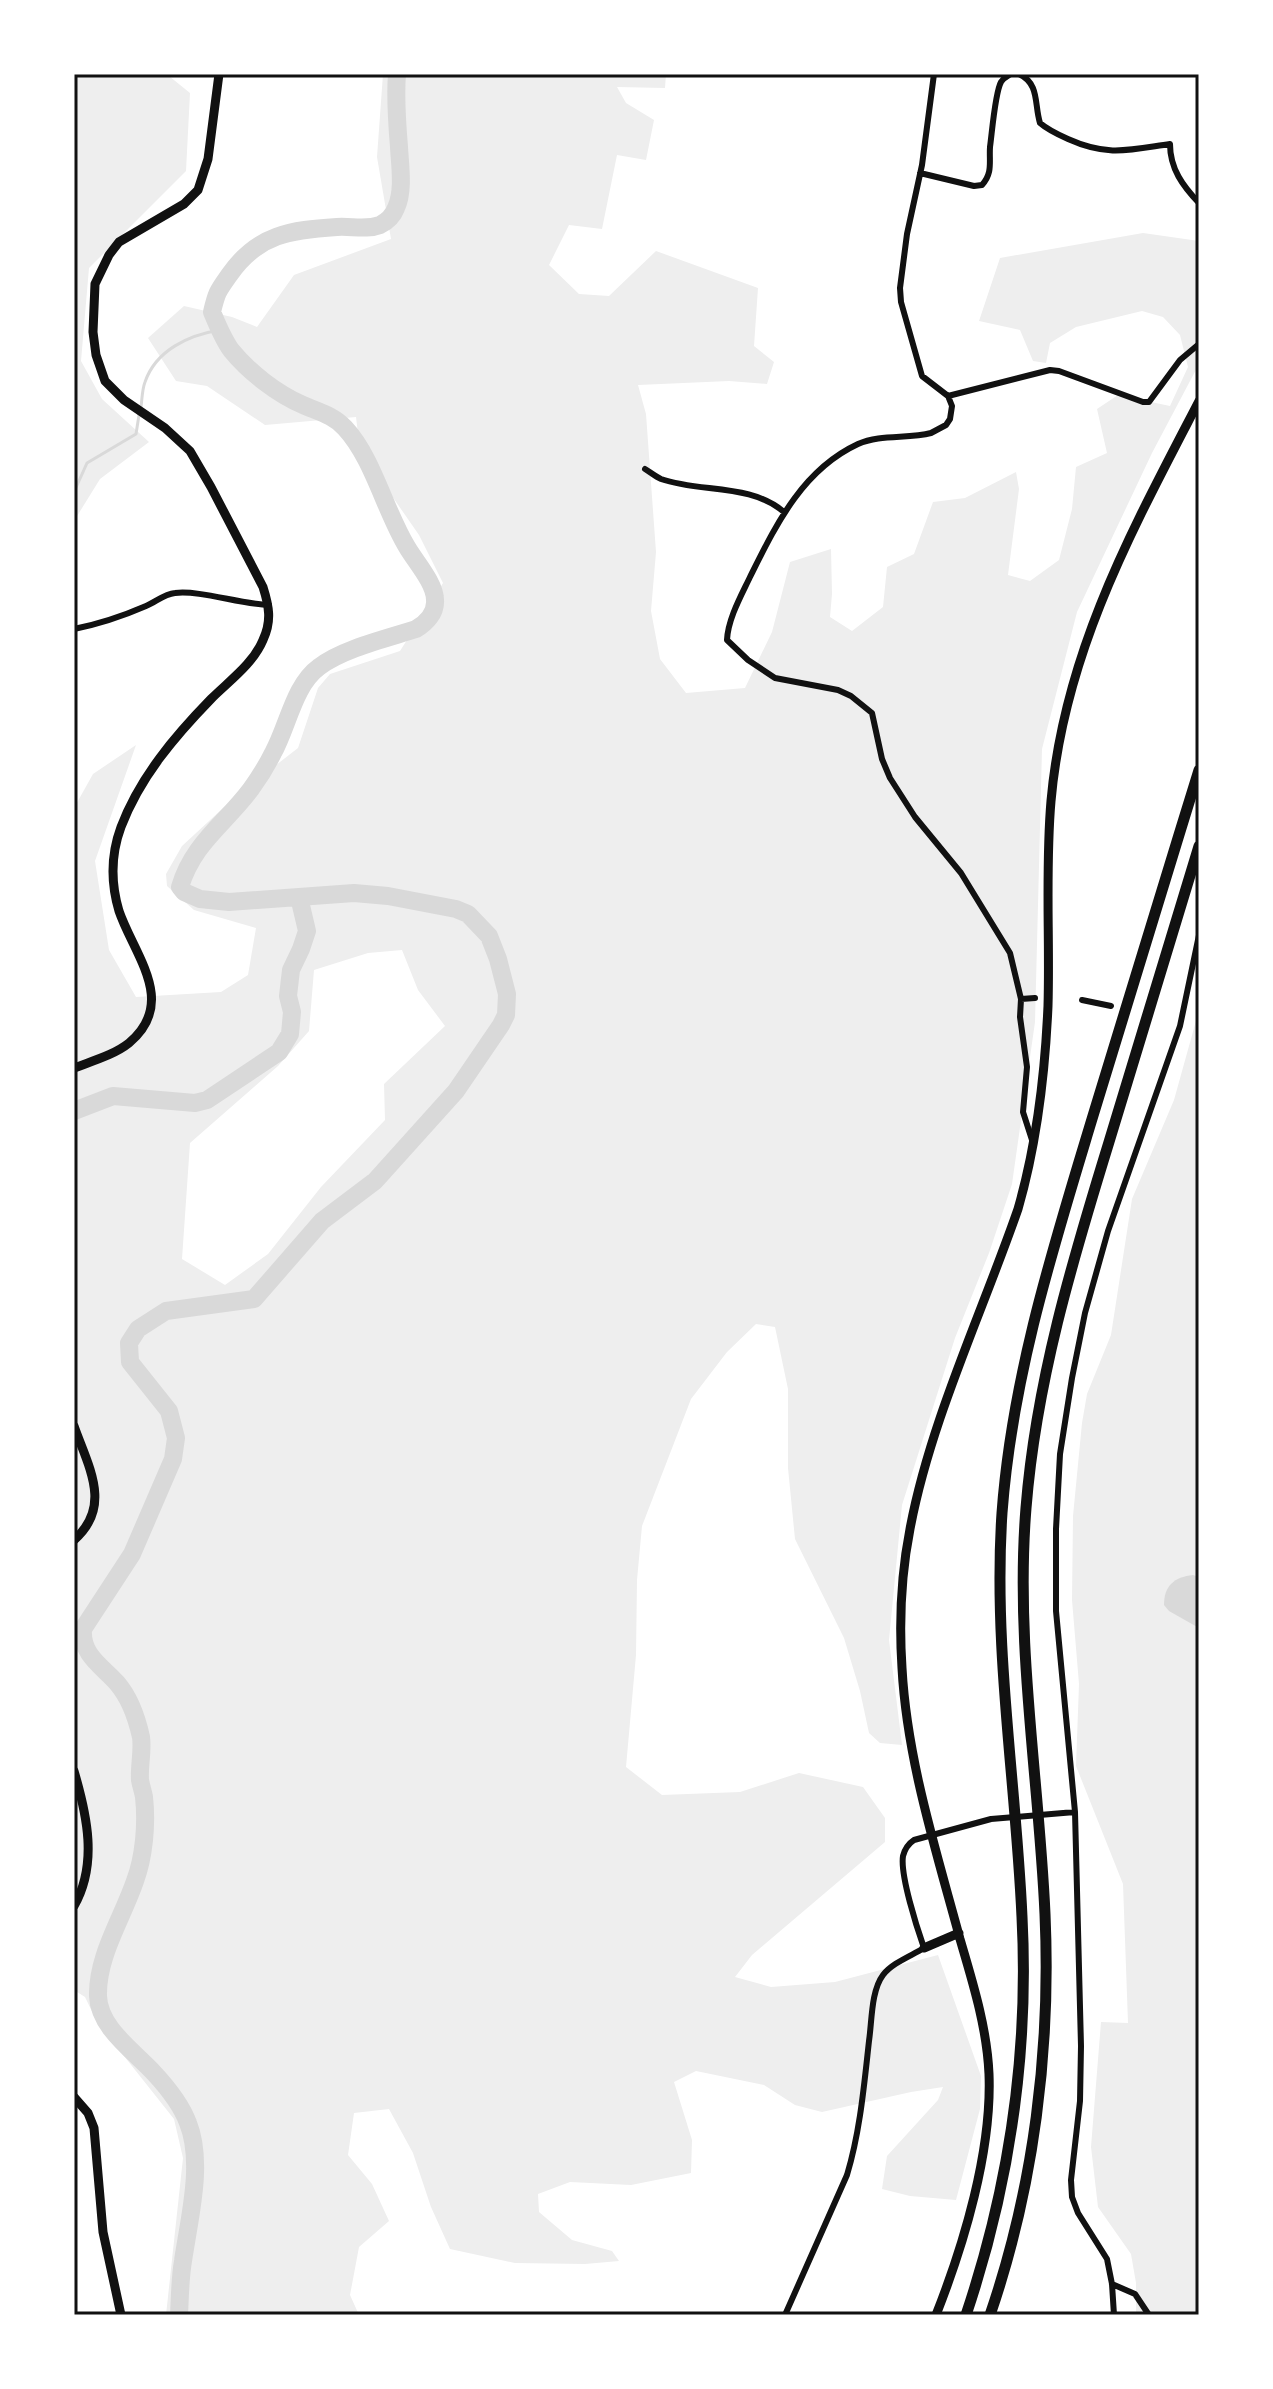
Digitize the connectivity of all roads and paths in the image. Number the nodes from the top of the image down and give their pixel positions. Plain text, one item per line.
1 (219, 74) edge
2 (934, 74) edge
3 (1011, 74) edge
4 (1019, 74) edge
5 (920, 173) junction
6 (1199, 203) edge
7 (1199, 344) edge
8 (948, 396) junction
9 (1199, 401) edge
10 (645, 469) dead end
11 (784, 512) junction
12 (269, 605) junction
13 (74, 629) edge
14 (1199, 770) edge
15 (1199, 846) edge
16 (1199, 935) edge
17 (1035, 998) dead end
18 (1021, 999) junction
19 (1082, 1000) dead end
20 (1111, 1006) dead end
21 (1169, 1022) dead end
22 (1180, 1026) junction
23 (74, 1068) edge
24 (1033, 1146) junction
25 (74, 1426) edge
26 (78, 1450) edge
27 (74, 1540) edge
28 (74, 1771) edge
29 (1071, 1812) junction
30 (74, 1906) edge
31 (959, 1933) junction
32 (924, 1948) junction
33 (74, 2097) edge
34 (1112, 2284) junction
35 (121, 2315) edge
36 (785, 2315) edge
37 (936, 2315) edge
38 (966, 2315) edge
39 (990, 2315) edge
40 (1114, 2315) edge
41 (1149, 2315) edge

1 - 12 main road
2 - 5 street
3 - 5 street
4 - 6 street
5 - 8 street
7 - 8 street
8 - 11 street
9 - 24 main road
10 - 11 street
11 - 18 street
12 - 13 street
12 - 23 main road
14 - 38 highway
15 - 39 highway
16 - 22 street
17 - 18 street
18 - 24 street
19 - 20 street
21 - 22 street
22 - 29 street
24 - 31 main road
25 - 26 main road
26 - 27 main road
28 - 30 main road
29 - 32 street
29 - 34 street
31 - 32 main road
31 - 37 main road
32 - 36 street
33 - 35 main road
34 - 40 street
34 - 41 street

